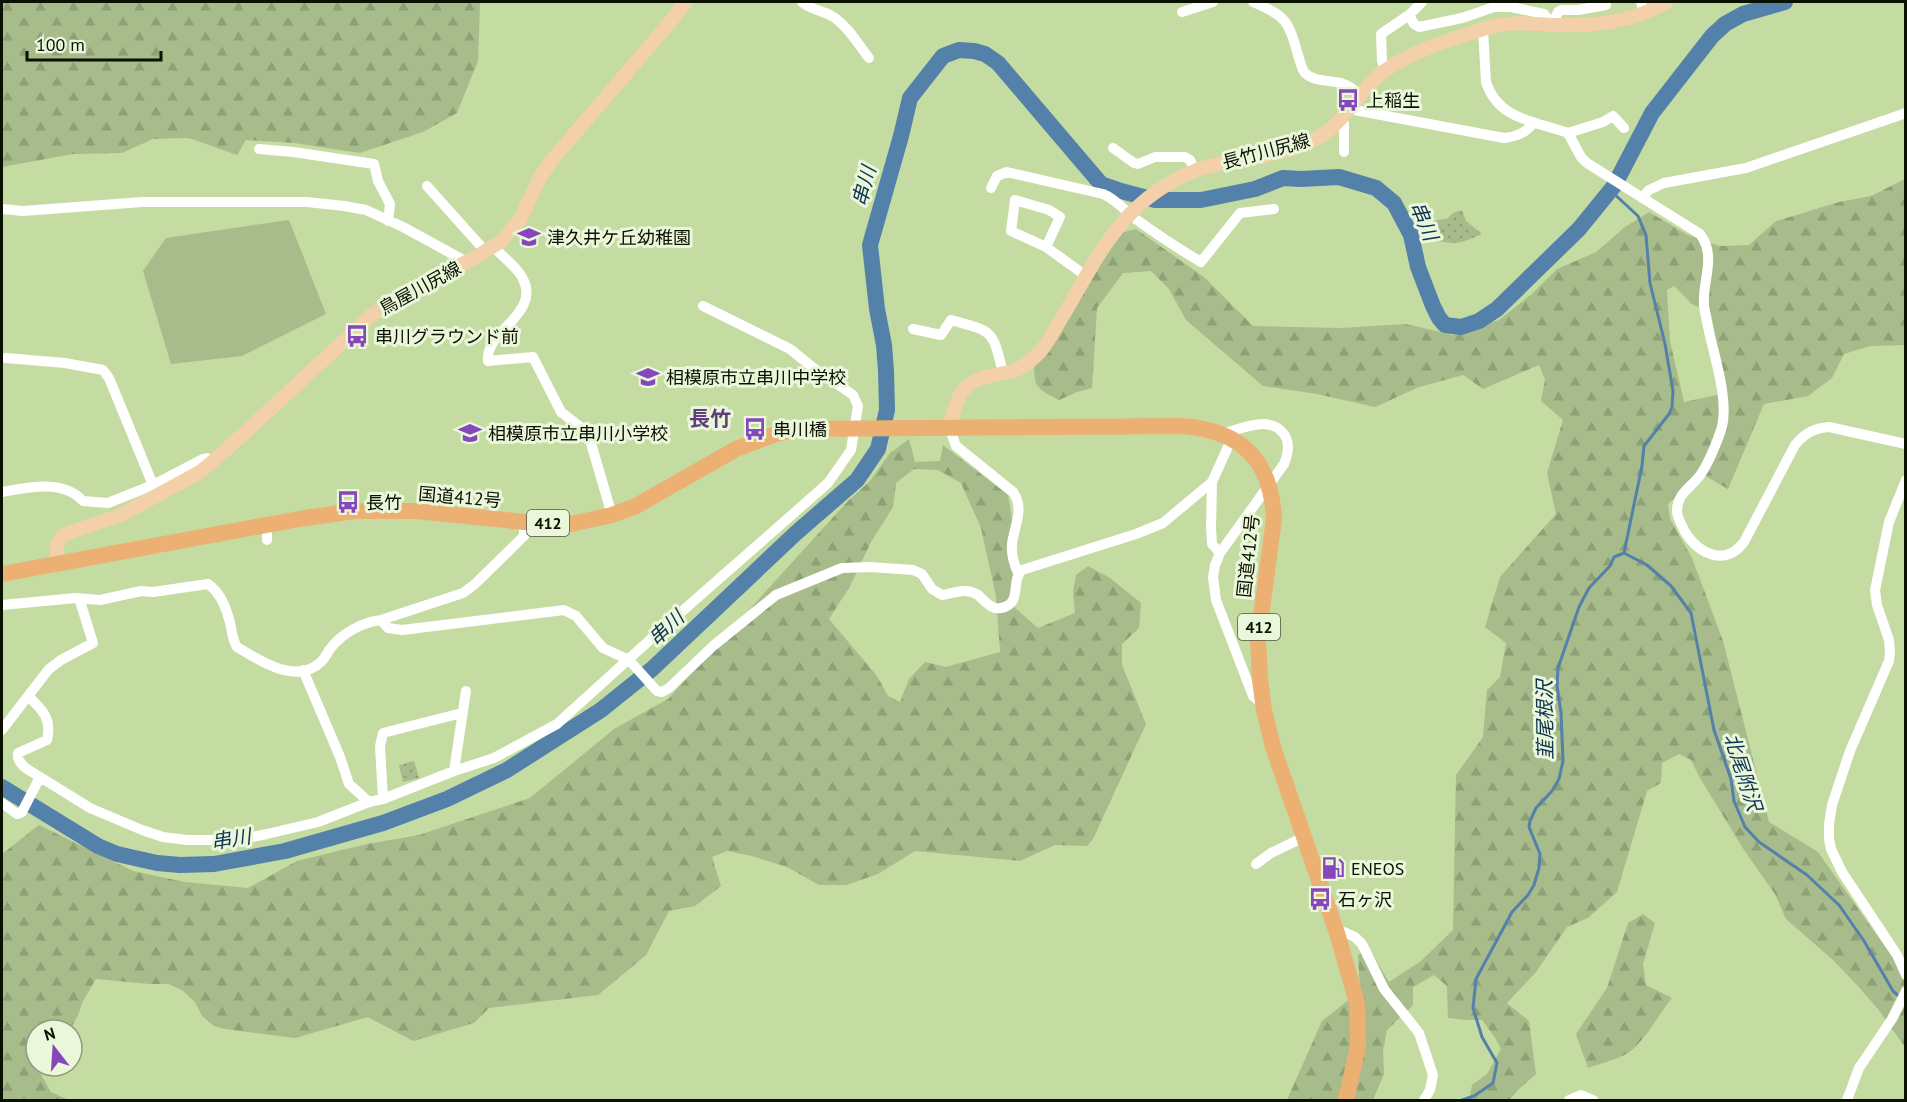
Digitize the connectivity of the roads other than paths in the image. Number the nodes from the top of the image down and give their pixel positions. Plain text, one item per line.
1 (686, 2) edge
2 (802, 2) edge
3 (1213, 2) edge
4 (1253, 2) edge
5 (1422, 2) edge
6 (1666, 2) edge
7 (1606, 5) dead end
8 (1642, 8) edge
9 (1182, 12) dead end
10 (1409, 15) junction
11 (1552, 24) junction
12 (1483, 30) junction
13 (869, 58) dead end
14 (1385, 70) junction
15 (1361, 96) junction
16 (1346, 113) junction
17 (1905, 113) edge
18 (1533, 122) junction
19 (1624, 128) dead end
20 (1568, 133) junction
21 (1113, 148) dead end
22 (259, 149) dead end
23 (1344, 152) dead end
24 (1190, 173) junction
25 (427, 186) dead end
26 (991, 188) dead end
27 (1642, 198) junction
28 (2, 209) edge
29 (1274, 209) dead end
30 (1131, 212) junction
31 (388, 220) junction
32 (1046, 247) junction
33 (490, 250) junction
34 (467, 262) junction
35 (1086, 276) junction
36 (703, 306) dead end
37 (913, 329) dead end
38 (6, 358) dead end
39 (1003, 373) junction
40 (949, 427) junction
41 (859, 429) junction
42 (1227, 436) junction
43 (1905, 444) edge
44 (212, 462) junction
45 (1905, 480) edge
46 (1212, 482) junction
47 (1269, 484) junction
48 (153, 485) junction
49 (2, 492) edge
50 (612, 515) junction
51 (524, 522) junction
52 (1220, 553) junction
53 (57, 565) junction
54 (1018, 573) junction
55 (2, 574) edge
56 (79, 598) junction
57 (2, 605) edge
58 (381, 620) junction
59 (630, 662) junction
60 (303, 670) junction
61 (466, 691) dead end
62 (28, 696) junction
63 (1263, 704) junction
64 (462, 713) junction
65 (2, 730) edge
66 (454, 771) junction
67 (39, 779) junction
68 (383, 799) junction
69 (369, 802) junction
70 (2, 803) edge
71 (1304, 837) junction
72 (1256, 864) dead end
73 (1337, 933) junction
74 (1905, 975) edge
75 (1905, 993) edge
76 (1588, 1099) edge
77 (1346, 1101) edge
78 (1424, 1101) edge
79 (1569, 1101) edge
80 (1847, 1101) edge

1 - 33 main road, 鳥屋川尻線
2 - 13 street
3 - 9 street
4 - 15 street
5 - 10 street
6 - 8 main road, 長竹川尻線
7 - 11 street
8 - 11 main road, 長竹川尻線
10 - 11 street
10 - 14 street
11 - 12 main road, 長竹川尻線
12 - 14 main road, 長竹川尻線
12 - 18 street
14 - 15 main road, 長竹川尻線
15 - 16 main road, 長竹川尻線
16 - 18 street
16 - 23 street
16 - 24 main road, 長竹川尻線
17 - 27 street
18 - 20 street
19 - 20 street
20 - 27 street
21 - 24 street
22 - 31 street
24 - 30 main road, 長竹川尻線
25 - 33 street
26 - 30 street
27 - 43 street
28 - 31 street
29 - 30 street
30 - 35 main road, 長竹川尻線
31 - 34 street
32 - 32 street
32 - 35 street
33 - 34 main road, 鳥屋川尻線
33 - 50 street
34 - 44 main road, 鳥屋川尻線
35 - 39 main road, 長竹川尻線
36 - 41 street
37 - 39 street
38 - 48 street
39 - 40 main road, 長竹川尻線
40 - 41 highway, 国道412号 / 412
40 - 42 highway, 国道412号 / 412
40 - 54 street
41 - 50 highway, 国道412号 / 412
41 - 59 street
42 - 46 street
42 - 47 highway, 国道412号 / 412
42 - 47 street
44 - 48 street
44 - 53 main road, 鳥屋川尻線
45 - 74 street
46 - 52 street
46 - 54 street
47 - 52 street
47 - 63 highway, 国道412号 / 412
48 - 49 street
50 - 51 highway, 国道412号 / 412
51 - 53 highway, 国道412号 / 412
51 - 58 street
52 - 63 street
53 - 55 highway, 国道412号 / 412
54 - 59 street
56 - 57 street
56 - 60 street
56 - 62 street
58 - 59 street
58 - 60 street
59 - 66 street
60 - 69 street
61 - 64 street
62 - 65 street
62 - 67 street
63 - 71 highway, 国道412号 / 412
64 - 66 street
64 - 68 street
66 - 68 street
67 - 69 street
67 - 70 street
68 - 69 street
71 - 72 street
71 - 73 highway, 国道412号 / 412
73 - 77 highway, 国道412号 / 412
73 - 78 street
75 - 80 street
76 - 79 street

